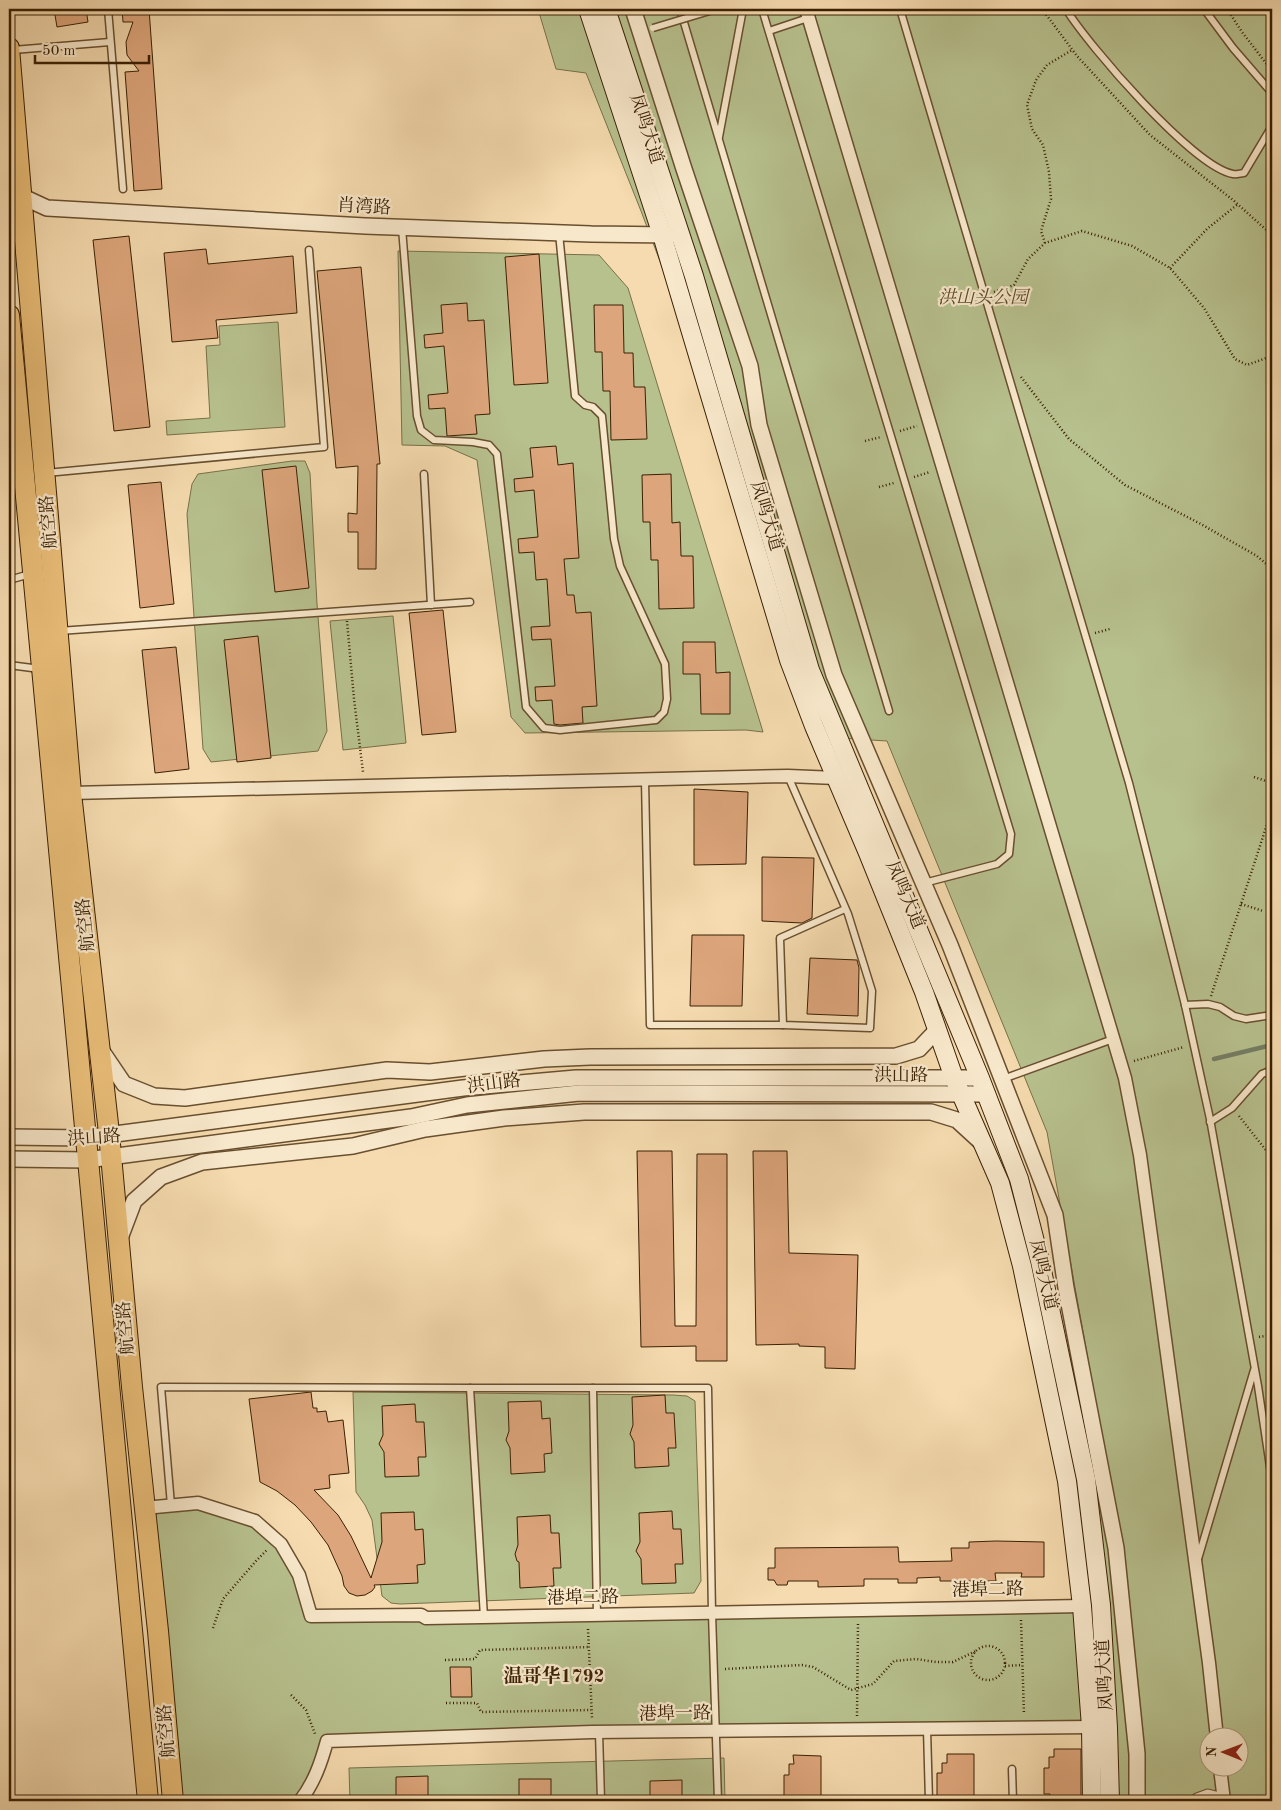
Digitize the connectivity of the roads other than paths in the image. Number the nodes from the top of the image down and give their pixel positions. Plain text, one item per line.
1 (108, 9) edge
2 (588, 9) edge
3 (606, 9) edge
4 (633, 9) edge
5 (680, 9) edge
6 (714, 9) edge
7 (743, 9) edge
8 (762, 9) edge
9 (900, 9) edge
10 (1066, 9) edge
11 (1204, 9) edge
12 (807, 13) edge
13 (647, 30) junction
14 (769, 30) junction
15 (110, 42) junction
16 (9, 49) edge
17 (1272, 92) edge
18 (1272, 126) edge
19 (719, 138) junction
20 (123, 189) dead end
21 (15, 196) edge
22 (47, 208) junction
23 (16, 217) edge
24 (402, 228) junction
25 (559, 233) junction
26 (662, 235) junction
27 (680, 235) junction
28 (309, 250) dead end
29 (9, 315) edge
30 (45, 473) junction
31 (424, 474) dead end
32 (33, 573) junction
33 (9, 580) edge
34 (470, 602) dead end
35 (431, 605) junction
36 (58, 631) junction
37 (9, 665) edge
38 (41, 669) junction
39 (890, 711) dead end
40 (788, 776) junction
41 (836, 778) junction
42 (645, 780) junction
43 (72, 793) junction
44 (923, 884) junction
45 (845, 909) junction
46 (1185, 1005) junction
47 (1272, 1015) edge
48 (783, 1025) junction
49 (937, 1030) junction
50 (1113, 1039) junction
51 (99, 1048) junction
52 (1272, 1070) edge
53 (954, 1078) junction
54 (980, 1078) junction
55 (1002, 1080) junction
56 (987, 1094) junction
57 (963, 1095) junction
58 (1210, 1122) junction
59 (109, 1133) junction
60 (9, 1137) edge
61 (85, 1138) junction
62 (984, 1144) junction
63 (111, 1157) junction
64 (9, 1159) edge
65 (87, 1160) junction
66 (119, 1242) junction
67 (1254, 1366) junction
68 (470, 1388) junction
69 (593, 1388) junction
70 (1272, 1480) edge
71 (172, 1506) junction
72 (144, 1508) junction
73 (1196, 1568) junction
74 (1082, 1606) junction
75 (712, 1613) junction
76 (592, 1615) junction
77 (484, 1617) junction
78 (1091, 1727) junction
79 (1216, 1728) edge
80 (927, 1729) junction
81 (716, 1731) junction
82 (596, 1732) junction
83 (1012, 1769) dead end
84 (1221, 1778) edge
85 (1224, 1800) edge
86 (148, 1801) edge
87 (174, 1801) edge
88 (300, 1801) edge
89 (601, 1801) edge
90 (718, 1801) edge
91 (928, 1801) edge
92 (1012, 1801) edge
93 (1092, 1801) edge
94 (1110, 1801) edge
95 (1137, 1801) edge
96 (1197, 1801) edge

1 - 15 lane
2 - 26 main road, 凤鸣大道
3 - 27 main road, 凤鸣大道
4 - 13 street
5 - 19 lane
6 - 13 lane, bridge
7 - 19 lane
8 - 14 lane
9 - 46 lane
10 - 18 lane
11 - 17 lane
12 - 14 lane
12 - 50 street
13 - 44 street
14 - 44 lane
15 - 16 lane
15 - 20 lane
16 - 21 main road, 航空路
19 - 39 lane
21 - 22 street, 肖湾路
21 - 23 main road, 航空路
22 - 23 street, 肖湾路
22 - 24 street, 肖湾路
23 - 30 main road, 航空路
24 - 25 street, 肖湾路
24 - 25 lane
25 - 26 street, 肖湾路
26 - 27 street, 肖湾路
26 - 41 main road, 凤鸣大道
27 - 54 main road, 凤鸣大道
28 - 30 lane
29 - 32 main road, 航空路
30 - 36 main road, 航空路
31 - 35 lane
32 - 33 lane
32 - 38 main road, 航空路
34 - 35 lane
35 - 36 lane
36 - 43 main road, 航空路
37 - 38 lane
38 - 61 main road, 航空路
40 - 41 street
40 - 42 street
40 - 45 lane
41 - 49 main road, 凤鸣大道
42 - 43 street
42 - 48 lane
43 - 51 main road, 航空路
44 - 55 street
45 - 48 lane
45 - 48 lane
46 - 47 lane
46 - 58 lane
49 - 51 street
49 - 53 main road, 凤鸣大道
50 - 55 lane
50 - 73 street
51 - 59 main road, 航空路
52 - 58 lane
53 - 54 street, 洪山路
53 - 57 main road, 凤鸣大道
53 - 59 street, 洪山路
54 - 56 main road, 凤鸣大道
55 - 95 street
56 - 57 street, 洪山路
56 - 94 main road, 凤鸣大道
57 - 62 main road, 凤鸣大道
57 - 63 street, 洪山路
58 - 67 lane
59 - 61 street, 洪山路
59 - 63 main road, 航空路
60 - 61 street, 洪山路
61 - 65 main road, 航空路
62 - 66 street
62 - 74 main road, 凤鸣大道
63 - 65 street, 洪山路
63 - 66 main road, 航空路
64 - 65 street, 洪山路
65 - 86 main road, 航空路
66 - 72 main road, 航空路
67 - 70 lane
67 - 73 lane
68 - 69 lane
68 - 71 lane
68 - 77 lane
69 - 75 lane
69 - 76 lane
71 - 72 street, 港埠二路
71 - 77 street, 港埠二路
72 - 87 main road, 航空路
73 - 79 street
74 - 75 street, 港埠二路
74 - 78 main road, 凤鸣大道
75 - 76 street, 港埠二路
75 - 81 lane
76 - 77 street, 港埠二路
78 - 80 street, 港埠一路
78 - 93 main road, 凤鸣大道
80 - 81 street, 港埠一路
80 - 91 lane
81 - 82 street, 港埠一路
81 - 90 lane
82 - 88 street, 港埠一路
82 - 89 lane
83 - 92 lane
84 - 85 street
85 - 96 street

